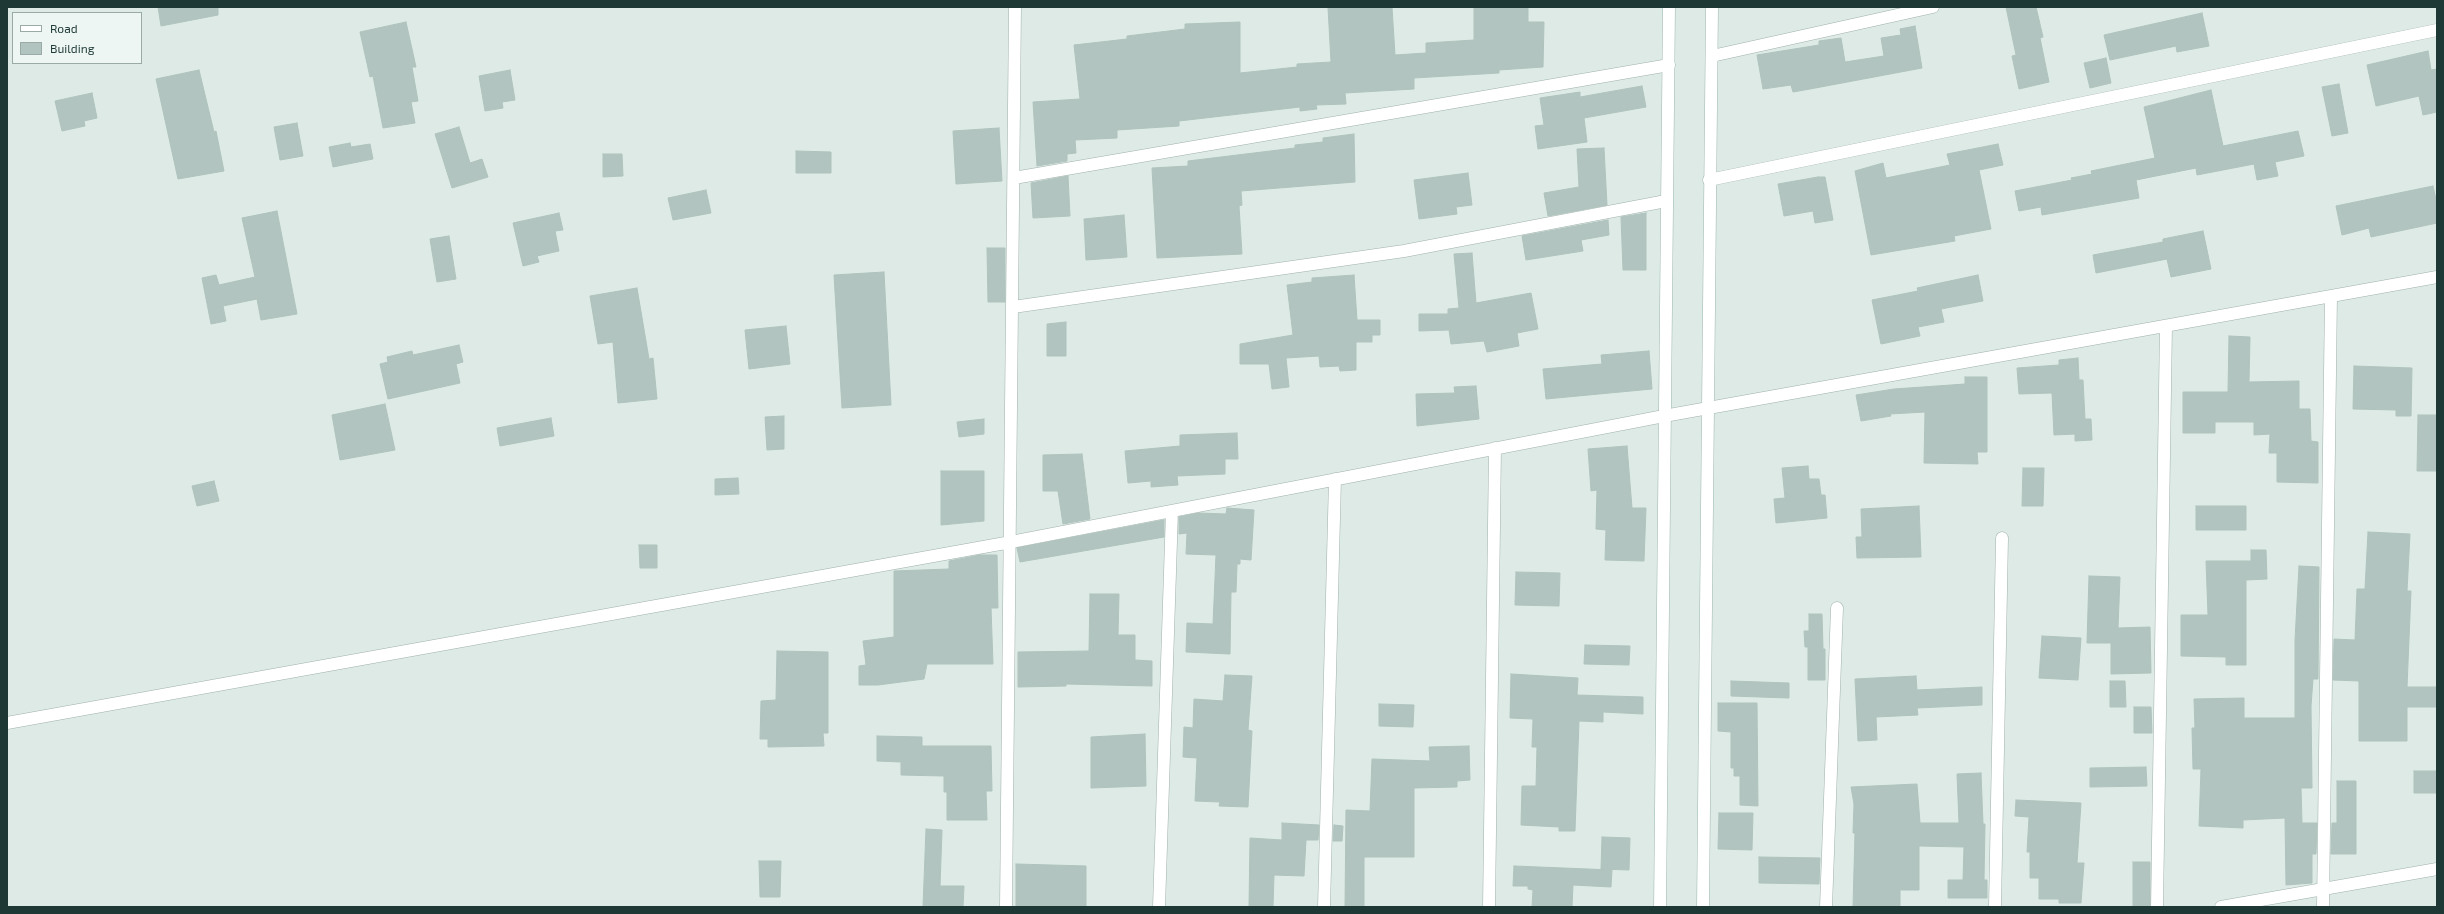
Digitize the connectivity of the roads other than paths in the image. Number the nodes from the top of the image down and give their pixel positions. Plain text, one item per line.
1 (1014, 7) edge
2 (1669, 7) edge
3 (1712, 7) edge
4 (1933, 7) edge
5 (2437, 30) edge
6 (1712, 56) junction
7 (1669, 65) junction
8 (1014, 178) junction
9 (1709, 180) junction
10 (1666, 201) junction
11 (2437, 277) edge
12 (2331, 296) junction
13 (1013, 307) junction
14 (2166, 326) junction
15 (1707, 408) junction
16 (1664, 416) junction
17 (1495, 448) junction
18 (1335, 479) junction
19 (1172, 511) junction
20 (2002, 538) dead end
21 (1011, 542) junction
22 (1837, 608) dead end
23 (7, 723) edge
24 (2437, 869) edge
25 (2323, 889) junction
26 (1006, 907) edge
27 (1159, 907) edge
28 (1324, 907) edge
29 (1490, 907) edge
30 (1660, 907) edge
31 (1703, 907) edge
32 (1826, 907) edge
33 (1995, 907) edge
34 (2157, 907) edge
35 (2221, 907) edge
36 (2323, 907) edge

1 - 8 street
2 - 7 street
3 - 6 street
4 - 6 street
5 - 9 street
6 - 9 street
7 - 8 street
7 - 10 street
8 - 13 street
9 - 15 street
10 - 13 street
10 - 16 street
11 - 12 street
12 - 14 street
12 - 25 street
13 - 21 street
14 - 15 street
14 - 34 street
15 - 16 street
15 - 31 street
16 - 17 street
16 - 30 street
17 - 18 street
17 - 29 street
18 - 19 street
18 - 28 street
19 - 21 street
19 - 27 street
20 - 33 street
21 - 23 street
21 - 26 street
22 - 32 street
24 - 25 street
25 - 35 street
25 - 36 street

